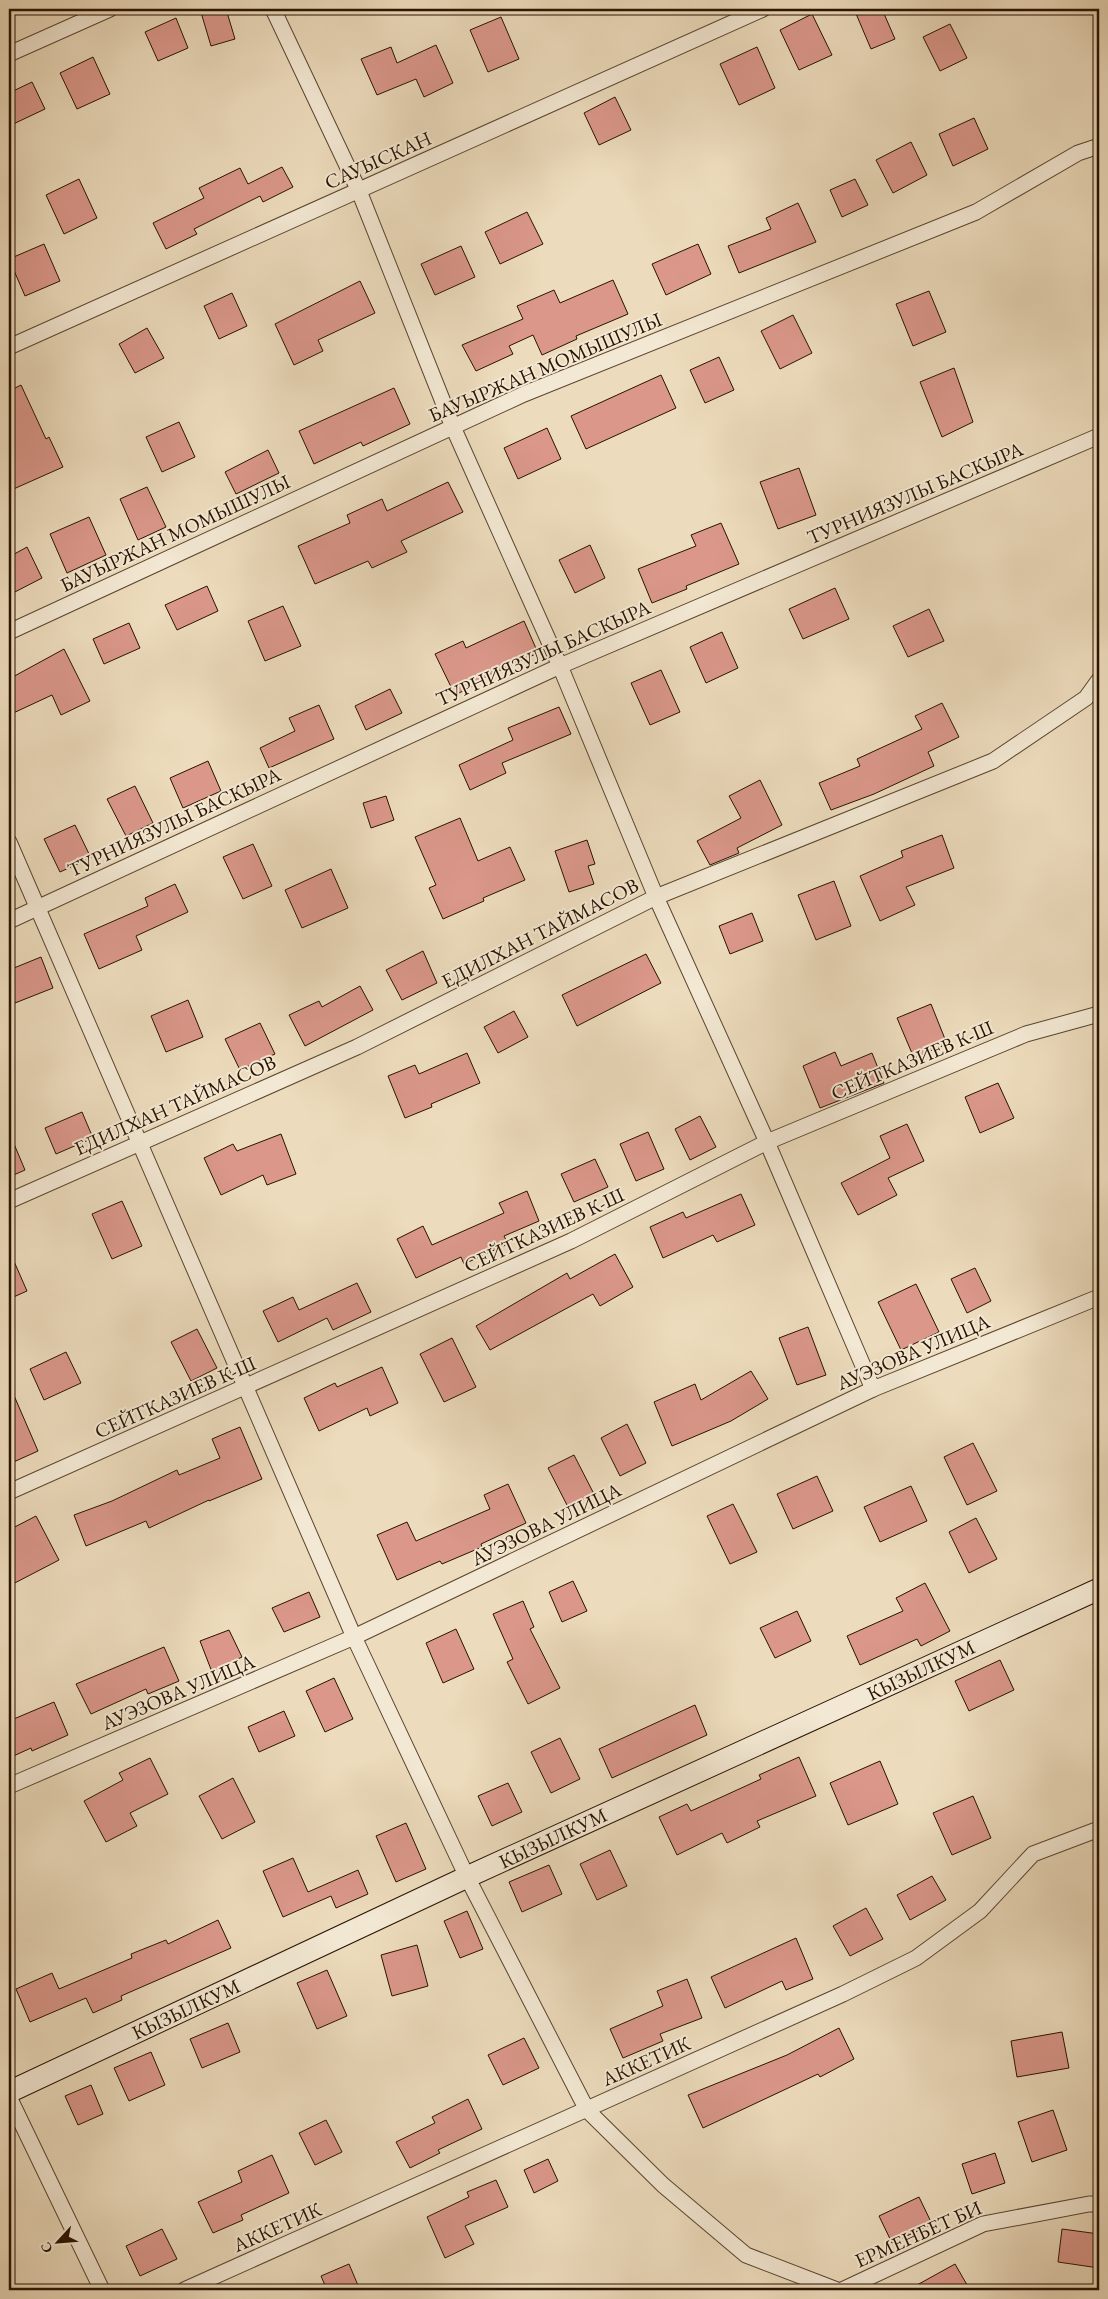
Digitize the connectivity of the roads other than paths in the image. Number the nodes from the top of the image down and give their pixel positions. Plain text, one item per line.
1 (110, 9) edge
2 (273, 9) edge
3 (764, 9) edge
4 (9, 54) edge
5 (1099, 146) edge
6 (358, 190) junction
7 (9, 347) edge
8 (453, 427) junction
9 (1099, 436) edge
10 (9, 632) edge
11 (560, 666) junction
12 (1099, 680) edge
13 (9, 842) edge
14 (656, 897) junction
15 (37, 908) junction
16 (9, 920) edge
17 (1099, 1014) edge
18 (767, 1142) junction
19 (139, 1143) junction
20 (9, 1200) edge
21 (1099, 1296) edge
22 (247, 1387) junction
23 (873, 1389) junction
24 (9, 1492) edge
25 (1099, 1589) edge
26 (354, 1637) junction
27 (9, 1786) edge
28 (1099, 1829) edge
29 (467, 1878) junction
30 (9, 2092) edge
31 (9, 2097) edge
32 (587, 2110) junction
33 (1099, 2204) edge
34 (102, 2290) edge
35 (184, 2290) edge
36 (837, 2290) edge
37 (842, 2290) edge

1 - 4 street
2 - 6 street
3 - 6 street, САУЫСКАН
5 - 8 street, БАУЫРЖАН МОМЫШУЛЫ
6 - 7 street, САУЫСКАН
6 - 8 street
8 - 10 street, БАУЫРЖАН МОМЫШУЛЫ
8 - 11 street
9 - 11 street, ТУРНИЯЗУЛЫ БАСКЫРА
11 - 14 street
11 - 15 street, ТУРНИЯЗУЛЫ БАСКЫРА
12 - 14 street, ЕДИЛХАН ТАЙМАСОВ
13 - 15 street
14 - 18 street
14 - 19 street, ЕДИЛХАН ТАЙМАСОВ
15 - 16 street, ТУРНИЯЗУЛЫ БАСКЫРА
15 - 19 street
17 - 18 street, СЕЙТКАЗИЕВ К-Ш
18 - 22 street, СЕЙТКАЗИЕВ К-Ш
18 - 23 street
19 - 20 street, ЕДИЛХАН ТАЙМАСОВ
19 - 22 street
21 - 23 street, АУЭЗОВА УЛИЦА
22 - 24 street, СЕЙТКАЗИЕВ К-Ш
22 - 26 street
23 - 26 street, АУЭЗОВА УЛИЦА
25 - 29 street, КЫЗЫЛКУМ
26 - 27 street, АУЭЗОВА УЛИЦА
26 - 29 street
28 - 32 street, АККЕТИК
29 - 30 street, КЫЗЫЛКУМ
29 - 32 street
31 - 34 street
32 - 35 street, АККЕТИК
32 - 36 street
33 - 37 street, ЕРМЕНБЕТ БИ

